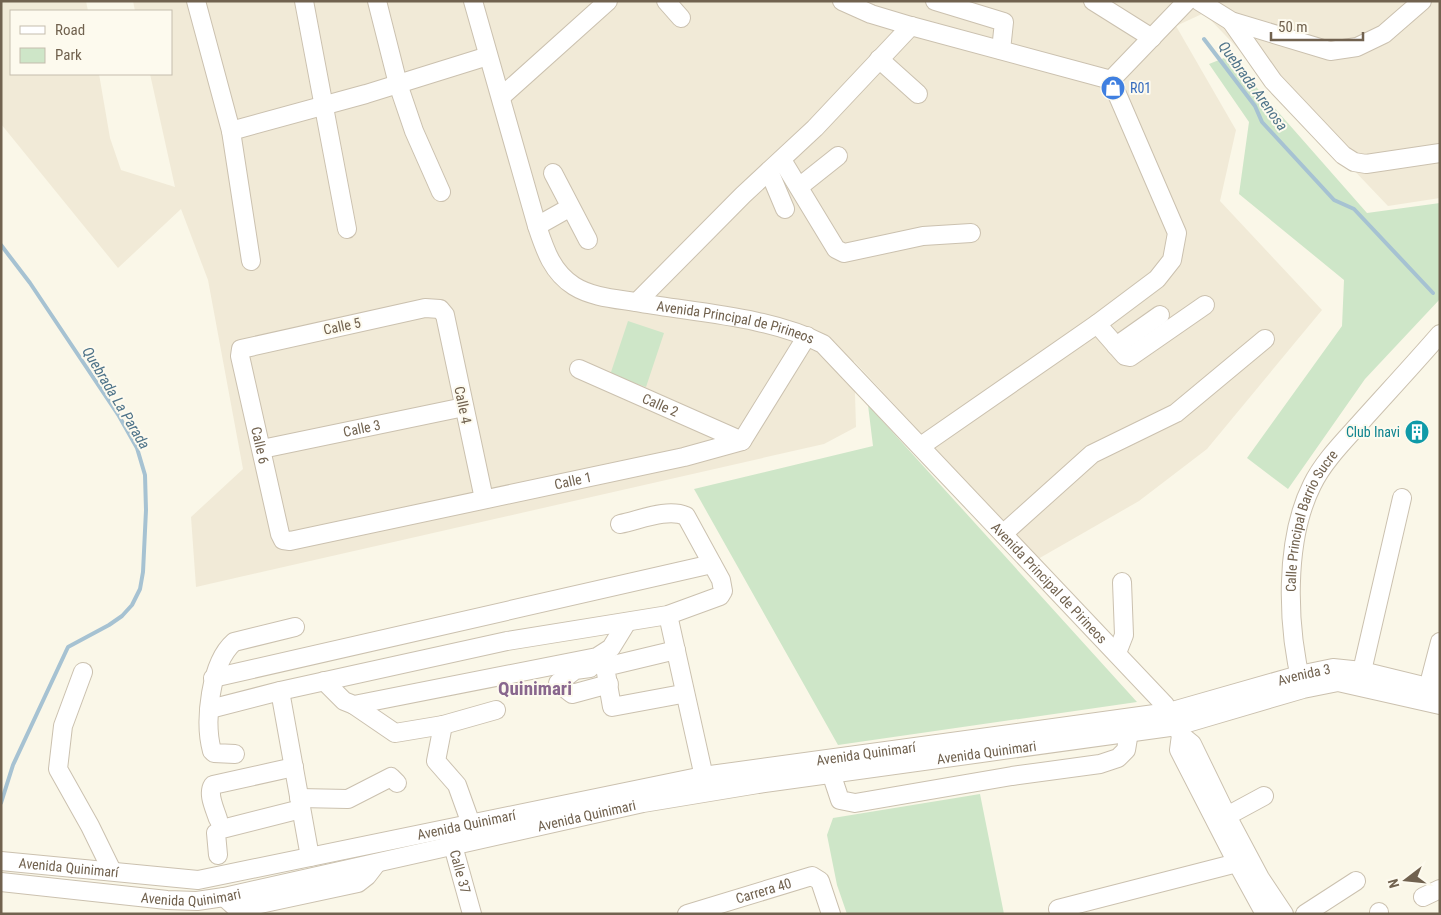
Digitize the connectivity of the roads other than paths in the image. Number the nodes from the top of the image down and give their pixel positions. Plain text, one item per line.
1 (196, 1) edge
2 (304, 1) edge
3 (376, 1) edge
4 (472, 1) edge
5 (608, 1) edge
6 (666, 1) edge
7 (842, 1) edge
8 (1093, 1) edge
9 (1187, 1) edge
10 (1199, 1) edge
11 (1422, 1) edge
12 (943, 4) edge
13 (681, 18) dead end
14 (1230, 21) junction
15 (911, 26) junction
16 (943, 34) junction
17 (1152, 38) junction
18 (1001, 50) junction
19 (488, 56) junction
20 (879, 59) junction
21 (1111, 80) junction
22 (398, 84) junction
23 (918, 94) dead end
24 (501, 97) junction
25 (325, 105) junction
26 (231, 130) junction
27 (1440, 153) edge
28 (838, 156) dead end
29 (776, 165) junction
30 (553, 173) dead end
31 (799, 187) junction
32 (441, 192) dead end
33 (570, 208) junction
34 (785, 209) dead end
35 (537, 226) junction
36 (347, 229) dead end
37 (972, 233) dead end
38 (588, 240) dead end
39 (251, 261) dead end
40 (637, 302) junction
41 (1204, 305) dead end
42 (442, 311) joint
43 (1160, 315) dead end
44 (1096, 324) junction
45 (1440, 334) edge
46 (807, 336) junction
47 (1265, 339) dead end
48 (1116, 346) junction
49 (241, 349) joint
50 (580, 369) dead end
51 (464, 407) junction
52 (742, 441) junction
53 (921, 446) junction
54 (262, 449) junction
55 (1402, 498) dead end
56 (484, 499) junction
57 (620, 524) dead end
58 (1004, 533) junction
59 (283, 540) joint
60 (712, 564) junction
61 (1122, 582) dead end
62 (668, 615) junction
63 (627, 622) junction
64 (295, 627) dead end
65 (1440, 642) edge
66 (676, 650) junction
67 (1117, 653) junction
68 (1362, 671) junction
69 (82, 672) dead end
70 (213, 678) junction
71 (324, 681) junction
72 (1301, 682) junction
73 (1434, 689) edge
74 (280, 691) junction
75 (682, 694) dead end
76 (354, 705) junction
77 (1440, 705) edge
78 (210, 709) junction
79 (496, 710) dead end
80 (1176, 724) junction
81 (443, 725) junction
82 (1129, 732) junction
83 (235, 754) dead end
84 (294, 767) junction
85 (831, 773) junction
86 (397, 783) dead end
87 (705, 784) junction
88 (1264, 796) dead end
89 (300, 804) junction
90 (1227, 816) junction
91 (218, 818) dead end
92 (471, 824) junction
93 (450, 838) junction
94 (218, 855) dead end
95 (310, 857) junction
96 (1, 861) edge
97 (1237, 864) junction
98 (112, 871) junction
99 (1356, 881) dead end
100 (1, 882) edge
101 (1440, 889) edge
102 (1423, 897) dead end
103 (1058, 909) dead end
104 (472, 914) edge
105 (687, 914) edge
106 (831, 914) edge
107 (1266, 914) edge
108 (1284, 914) edge
109 (1305, 914) edge

1 - 26 street
2 - 25 street
3 - 22 street
4 - 19 street, Avenida Principal de Pirineos
5 - 24 street
6 - 13 street
7 - 15 street
8 - 17 street
9 - 17 street
10 - 14 street
11 - 14 street
12 - 16 street
12 - 18 street
14 - 27 street
15 - 16 street
15 - 20 street
16 - 18 street
17 - 21 street
18 - 21 street
19 - 22 street
19 - 24 street, Avenida Principal de Pirineos
20 - 23 street
20 - 29 street
21 - 44 street
22 - 25 street
22 - 32 street
24 - 35 street, Avenida Principal de Pirineos
25 - 26 street
25 - 36 street
26 - 39 street
28 - 31 street
29 - 31 street
29 - 34 street
29 - 40 street
30 - 33 street
31 - 37 street
33 - 35 street
33 - 38 street
35 - 40 street, Avenida Principal de Pirineos
40 - 46 street, Avenida Principal de Pirineos
41 - 48 street
42 - 49 street, Calle 5
42 - 51 street, Calle 4
43 - 48 street
44 - 48 street
44 - 53 street
45 - 72 street, Calle Principal Barrio Sucre
46 - 52 street
46 - 53 street, Avenida Principal de Pirineos
47 - 58 street
49 - 54 street, Calle 6
50 - 52 street, Calle 2
51 - 54 street, Calle 3
51 - 56 street, Calle 4
52 - 56 street, Calle 1
53 - 58 street, Avenida Principal de Pirineos
54 - 59 street, Calle 6
55 - 68 street
56 - 59 street, Calle 1
57 - 60 street
58 - 67 street, Avenida Principal de Pirineos
60 - 62 street
60 - 70 street
61 - 67 street
62 - 63 street
62 - 66 street
63 - 71 street
63 - 76 street
64 - 70 street
65 - 73 street
66 - 75 street
66 - 87 street
67 - 80 street, Avenida Principal de Pirineos
68 - 72 street, Avenida 3
68 - 73 street, Avenida 3
69 - 98 street
70 - 78 street
71 - 74 street
71 - 76 street
72 - 77 street, Avenida 3
72 - 80 street, Avenida 3
74 - 78 street
74 - 84 street
76 - 81 street
78 - 83 street
79 - 81 street
80 - 82 street, Avenida Quinimari
80 - 87 street, Avenida Quinimarí
80 - 90 street, Avenida Principal de Pirineos
80 - 97 street
81 - 92 street
82 - 85 street, Avenida Quinimari
82 - 85 street
84 - 89 street
84 - 91 street
85 - 87 street, Avenida Quinimari
86 - 89 street
87 - 92 street, Avenida Quinimarí
87 - 93 street, Avenida Quinimari
88 - 90 street
89 - 94 street
89 - 95 street
90 - 108 street, Avenida Principal de Pirineos
92 - 93 street, Avenida Quinimarí
93 - 95 street, Avenida Quinimarí
93 - 100 street, Avenida Quinimari
93 - 104 street, Calle 37
95 - 98 street, Avenida Quinimarí
96 - 98 street, Avenida Quinimarí
97 - 103 street
97 - 107 street
99 - 109 street
101 - 102 street
105 - 106 street, Carrera 40

